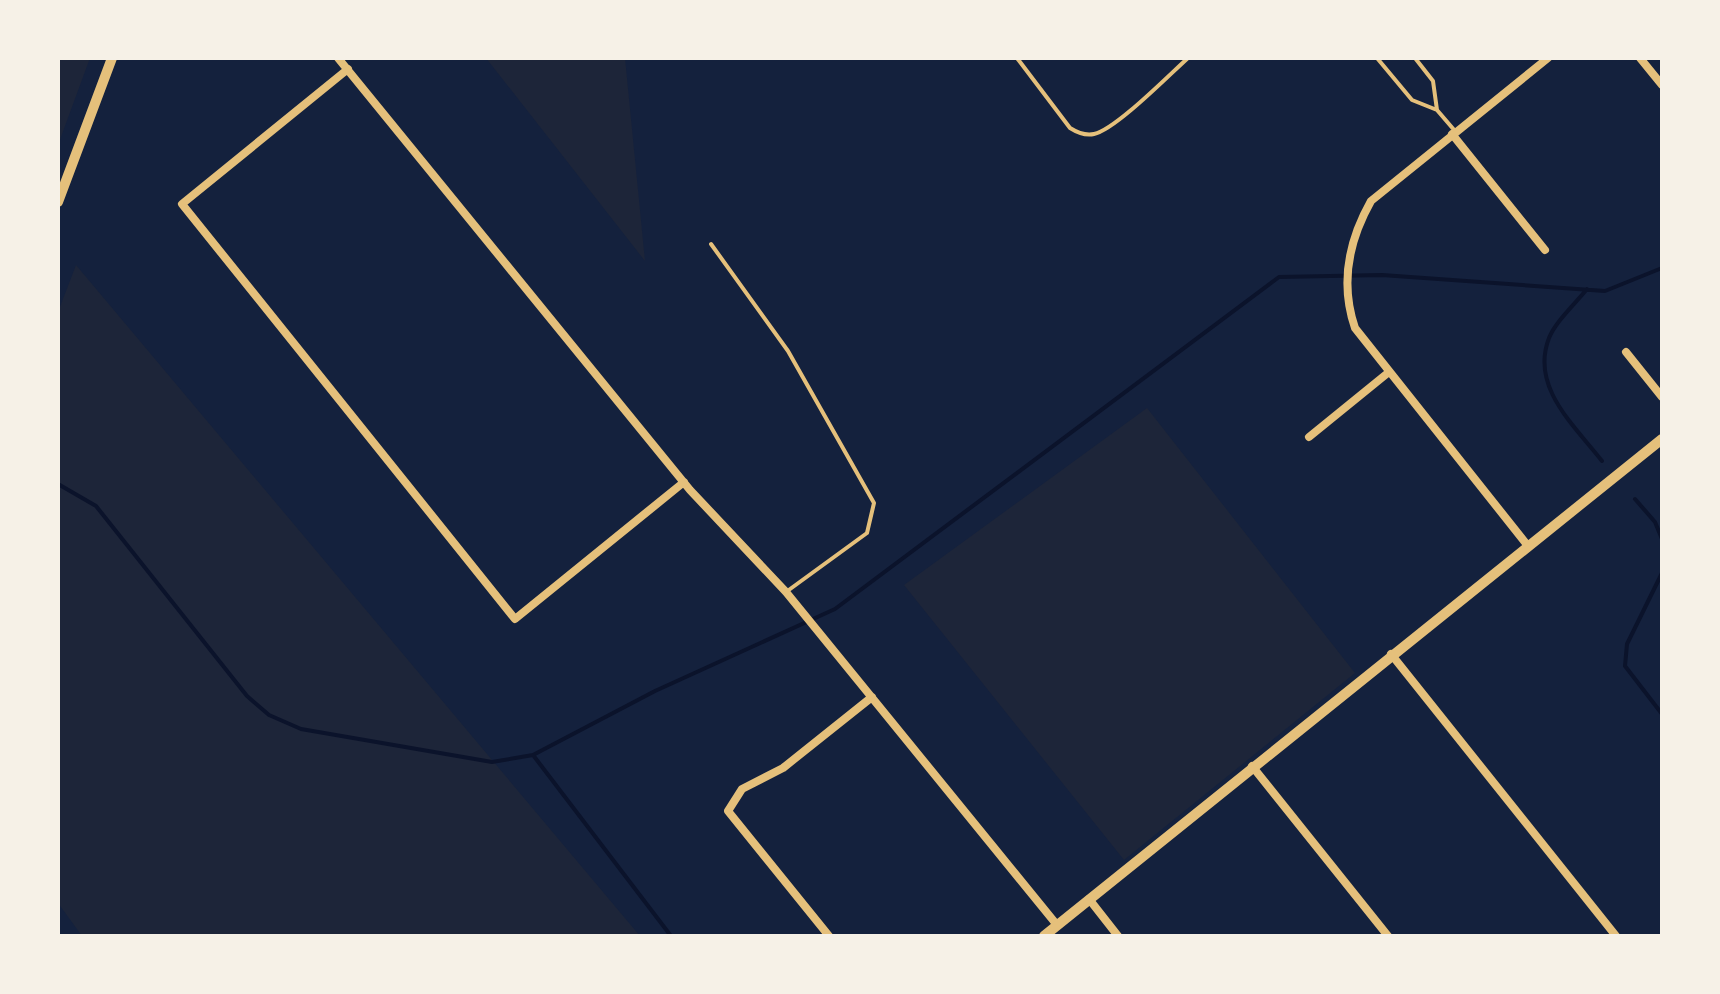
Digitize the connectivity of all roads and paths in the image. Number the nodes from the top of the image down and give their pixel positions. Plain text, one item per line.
1 (112, 58) edge
2 (338, 58) edge
3 (1017, 58) edge
4 (1188, 58) edge
5 (1377, 58) edge
6 (1415, 58) edge
7 (1548, 58) edge
8 (1640, 58) edge
9 (348, 69) junction
10 (1662, 85) edge
11 (1437, 110) junction
12 (1454, 133) junction
13 (58, 202) edge
14 (711, 244) dead end
15 (1545, 250) dead end
16 (1626, 352) dead end
17 (1389, 372) junction
18 (1662, 397) edge
19 (1309, 437) dead end
20 (1662, 439) edge
21 (684, 482) junction
22 (1528, 546) junction
23 (786, 592) junction
24 (1391, 654) junction
25 (872, 697) junction
26 (1252, 766) junction
27 (1089, 899) junction
28 (1057, 925) junction
29 (829, 936) edge
30 (1044, 936) edge
31 (1118, 936) edge
32 (1388, 936) edge
33 (1616, 936) edge

1 - 13 street
2 - 9 street
3 - 4 lane
5 - 11 lane
6 - 11 lane
7 - 12 street
8 - 10 street
9 - 21 street
9 - 21 street
11 - 12 lane
12 - 15 street
12 - 17 street
14 - 23 lane
16 - 18 street
17 - 19 street
17 - 22 street
20 - 22 street
21 - 23 street
22 - 24 street
23 - 25 street
24 - 26 street
24 - 33 street
25 - 28 street
25 - 29 street
26 - 27 street
26 - 32 street
27 - 28 street
27 - 31 street
28 - 30 street

